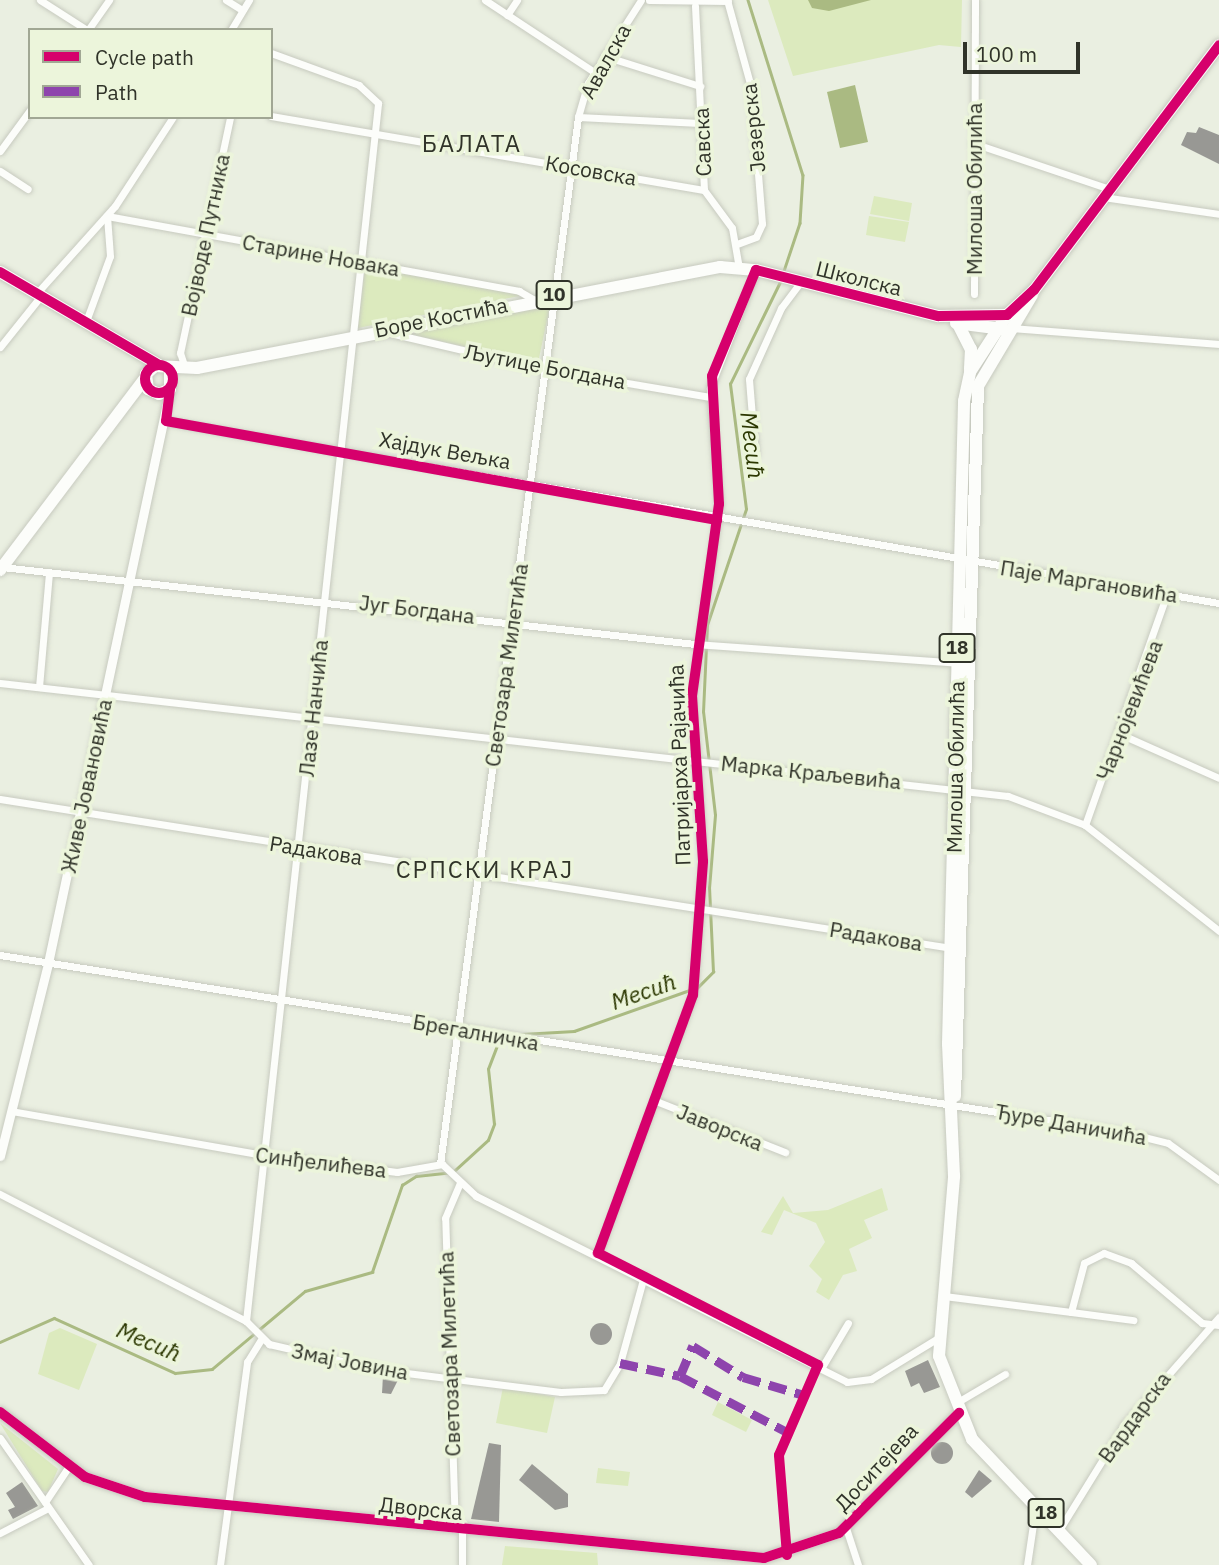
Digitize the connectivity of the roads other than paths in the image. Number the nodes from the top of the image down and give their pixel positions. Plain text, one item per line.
1 (40, 0) edge
2 (109, 0) edge
3 (226, 0) edge
4 (249, 0) edge
5 (485, 0) edge
6 (517, 0) edge
7 (641, 0) edge
8 (649, 0) edge
9 (975, 0) edge
10 (727, 1) edge
11 (695, 6) junction
12 (242, 10) junction
13 (507, 15) junction
14 (84, 28) edge
15 (88, 28) edge
16 (233, 28) edge
17 (1219, 45) edge
18 (273, 54) edge
19 (604, 56) junction
20 (594, 72) junction
21 (700, 86) junction
22 (28, 113) edge
23 (273, 116) edge
24 (578, 117) junction
25 (172, 119) edge
26 (230, 119) edge
27 (700, 123) junction
28 (375, 132) junction
29 (973, 143) junction
30 (0, 151) edge
31 (572, 167) junction
32 (0, 171) edge
33 (28, 189) dead end
34 (704, 190) junction
35 (1106, 193) junction
36 (1219, 214) edge
37 (107, 216) junction
38 (206, 235) junction
39 (737, 244) junction
40 (360, 262) junction
41 (739, 268) junction
42 (756, 270) junction
43 (0, 272) edge
44 (772, 275) joint
45 (796, 282) junction
46 (974, 294) dead end
47 (555, 295) junction
48 (38, 296) junction
49 (533, 299) junction
50 (938, 316) junction
51 (85, 324) junction
52 (958, 324) junction
53 (1005, 324) junction
54 (384, 328) junction
55 (353, 335) junction
56 (1219, 344) edge
57 (0, 347) edge
58 (180, 353) junction
59 (137, 358) junction
60 (165, 367) junction
61 (190, 368) junction
62 (547, 369) junction
63 (970, 372) junction
64 (145, 376) junction
65 (164, 390) junction
66 (710, 397) junction
67 (126, 403) junction
68 (166, 418) junction
69 (342, 452) junction
70 (755, 454) dead end
71 (530, 484) junction
72 (717, 520) junction
73 (967, 561) junction
74 (1, 568) edge
75 (49, 572) junction
76 (132, 579) junction
77 (1167, 594) junction
78 (323, 599) junction
79 (1219, 603) edge
80 (513, 622) junction
81 (697, 644) junction
82 (957, 663) junction
83 (0, 683) edge
84 (39, 687) junction
85 (106, 696) junction
86 (313, 721) junction
87 (1120, 734) junction
88 (496, 739) junction
89 (701, 761) junction
90 (1219, 778) edge
91 (962, 788) junction
92 (0, 799) edge
93 (81, 812) junction
94 (1085, 825) junction
95 (297, 847) junction
96 (478, 875) junction
97 (702, 910) junction
98 (1219, 931) edge
99 (957, 948) junction
100 (0, 955) edge
101 (48, 963) junction
102 (280, 1000) junction
103 (457, 1027) junction
104 (674, 1060) junction
105 (656, 1101) junction
106 (953, 1103) junction
107 (11, 1111) junction
108 (785, 1152) dead end
109 (264, 1155) junction
110 (0, 1156) edge
111 (440, 1164) junction
112 (458, 1180) junction
113 (1219, 1180) edge
114 (0, 1194) edge
115 (598, 1253) junction
116 (644, 1276) junction
117 (944, 1296) junction
118 (1071, 1312) junction
119 (1219, 1317) edge
120 (1133, 1320) dead end
121 (248, 1324) junction
122 (848, 1324) dead end
123 (1215, 1325) edge
124 (259, 1338) junction
125 (938, 1338) junction
126 (822, 1367) junction
127 (1005, 1374) dead end
128 (448, 1378) junction
129 (957, 1408) junction
130 (0, 1412) edge
131 (0, 1438) edge
132 (69, 1466) junction
133 (1036, 1504) junction
134 (47, 1505) junction
135 (228, 1509) junction
136 (1061, 1527) junction
137 (846, 1528) junction
138 (458, 1531) junction
139 (0, 1534) edge
140 (778, 1561) edge
141 (89, 1565) edge
142 (220, 1565) edge
143 (462, 1565) edge
144 (858, 1565) edge
145 (1027, 1565) edge
146 (1091, 1565) edge

1 - 14 street
2 - 15 street
3 - 12 street
4 - 12 street
5 - 13 street
6 - 13 street
7 - 19 street, Авалска
8 - 11 street
9 - 29 street, Милоша Обилића
10 - 11 street
10 - 39 street, Језерска
11 - 21 street, Савска
12 - 16 street
13 - 20 street
17 - 35 main road
18 - 28 street, Лазе Нанчића
19 - 20 street, Авалска
19 - 21 street
20 - 24 street, Авалска
21 - 27 street, Савска
22 - 30 street
23 - 28 street, Косовска
24 - 27 street
24 - 31 street, Авалска
25 - 37 street
26 - 38 street, Војводе Путника
27 - 34 street, Савска
28 - 31 street, Косовска
28 - 40 street, Лазе Нанчића
29 - 35 street
29 - 46 street, Милоша Обилића
31 - 34 street, Косовска
31 - 47 street, Светозара Милетића
32 - 33 street
34 - 39 street, Савска
35 - 36 street
35 - 53 main road
37 - 38 street, Старине Новака
37 - 48 street
37 - 51 street
38 - 40 street, Старине Новака
38 - 58 street, Војводе Путника
39 - 41 street, Савска
40 - 49 street, Старине Новака
40 - 55 street, Лазе Нанчића
41 - 42 main road, Боре Костића / 10
41 - 47 main road, Боре Костића / 10
42 - 44 main road, Боре Костића / 10
42 - 66 street, Патријарха Рајачића
43 - 48 main road
44 - 45 main road, Школска / 10
45 - 50 main road, Школска / 10
45 - 70 street, Школска
47 - 49 main road, Боре Костића / 10
47 - 62 street, Светозара Милетића
48 - 51 main road
48 - 57 street
49 - 54 main road, Боре Костића / 10
50 - 52 main road, Школска / 10
50 - 53 main road, Школска / 10
51 - 59 main road
52 - 53 main road, Школска / 10
52 - 63 main road, 18
53 - 56 street
53 - 63 main road, Милоша Обилића
53 - 73 main road, Милоша Обилића / 18
54 - 55 main road, Боре Костића / 10
54 - 62 street, Љутице Богдана
55 - 61 main road, Боре Костића / 10
55 - 69 street, Лазе Нанчића
58 - 60 street
58 - 61 street
59 - 60 main road
59 - 64 main road
60 - 61 main road, Боре Костића / 10
60 - 64 main road
60 - 65 main road
61 - 65 main road, Боре Костића / 10
62 - 66 street, Љутице Богдана
62 - 71 street, Светозара Милетића
63 - 73 main road, Милоша Обилића / 18
64 - 65 main road
64 - 67 main road
65 - 67 main road, 10
65 - 68 street
66 - 72 street, Патријарха Рајачића
67 - 74 main road
68 - 69 street, Хајдук Вељка
68 - 76 street, Живе Јовановића
69 - 71 street, Хајдук Вељка
69 - 78 street, Лазе Нанчића
71 - 72 street, Хајдук Вељка
71 - 80 street, Светозара Милетића
72 - 73 street, Хајдук Вељка
72 - 81 street, Патријарха Рајачића
73 - 77 street, Паје Маргановића
73 - 82 main road, Милоша Обилића / 18
73 - 91 main road, Милоша Обилића / 18
74 - 75 street, Југ Богдана
75 - 76 street, Југ Богдана
75 - 84 street
76 - 78 street, Југ Богдана
76 - 85 street, Живе Јовановића
77 - 79 street, Паје Маргановића
77 - 87 street, Чарнојевићева
78 - 80 street, Југ Богдана
78 - 86 street, Лазе Нанчића
80 - 81 street, Југ Богдана
80 - 88 street, Светозара Милетића
81 - 82 street, Југ Богдана
81 - 89 street, Патријарха Рајачића
82 - 91 main road, Милоша Обилића / 18
83 - 84 street, Марка Краљевића
84 - 85 street, Марка Краљевића
85 - 86 street, Марка Краљевића
85 - 93 street, Живе Јовановића
86 - 88 street, Марка Краљевића
86 - 95 street, Лазе Нанчића
87 - 90 street
87 - 94 street, Чарнојевићева
88 - 89 street, Марка Краљевића
88 - 96 street, Светозара Милетића
89 - 91 street, Марка Краљевића
89 - 97 street, Патријарха Рајачића
91 - 94 street, Марка Краљевића
91 - 99 main road, Милоша Обилића / 18
92 - 93 street, Радакова
93 - 95 street, Радакова
93 - 101 street, Живе Јовановића
94 - 98 street, Марка Краљевића
95 - 96 street, Радакова
95 - 102 street, Лазе Нанчића
96 - 97 street, Радакова
96 - 103 street, Светозара Милетића
97 - 99 street, Радакова
97 - 104 street, Патријарха Рајачића
99 - 106 main road, Милоша Обилића / 18
100 - 101 street, Брегалничка
101 - 102 street, Брегалничка
101 - 107 street, Живе Јовановића
102 - 103 street, Брегалничка
102 - 109 street, Лазе Нанчића
103 - 104 street, Брегалничка
103 - 111 street, Светозара Милетића
104 - 105 street, Патријарха Рајачића
104 - 106 street, Брегалничка
105 - 108 street, Јаворска
105 - 115 street, Патријарха Рајачића
106 - 113 street, Ђуре Даничића
106 - 117 main road, Милоша Обилића / 18
107 - 109 street, Синђелићева
107 - 110 street, Живе Јовановића
109 - 111 street, Синђелићева
109 - 121 street, Лазе Нанчића
111 - 112 street
112 - 115 street
112 - 128 street, Светозара Милетића
114 - 121 street, Змај Јовина
115 - 116 street
116 - 126 street
116 - 128 street, Змај Јовина
117 - 118 street
117 - 125 main road, 18
118 - 120 street
118 - 123 street
119 - 123 street, Вардарска
121 - 124 street, Змај Јовина
122 - 126 street
123 - 136 street, Вардарска
124 - 128 street, Змај Јовина
124 - 135 street
125 - 126 street
125 - 129 main road, 18
127 - 129 street
128 - 138 street, Светозара Милетића
129 - 133 main road, 18
129 - 137 main road, Доситејева
130 - 132 main road, Дворска
131 - 134 street
132 - 134 street
132 - 135 main road, Дворска
133 - 136 main road, 18
133 - 145 street
134 - 139 street
134 - 141 street
135 - 138 main road, Дворска
135 - 142 street
136 - 146 main road, 18
137 - 140 main road, Доситејева
137 - 144 street
138 - 140 main road, Дворска
138 - 143 street, Светозара Милетића

